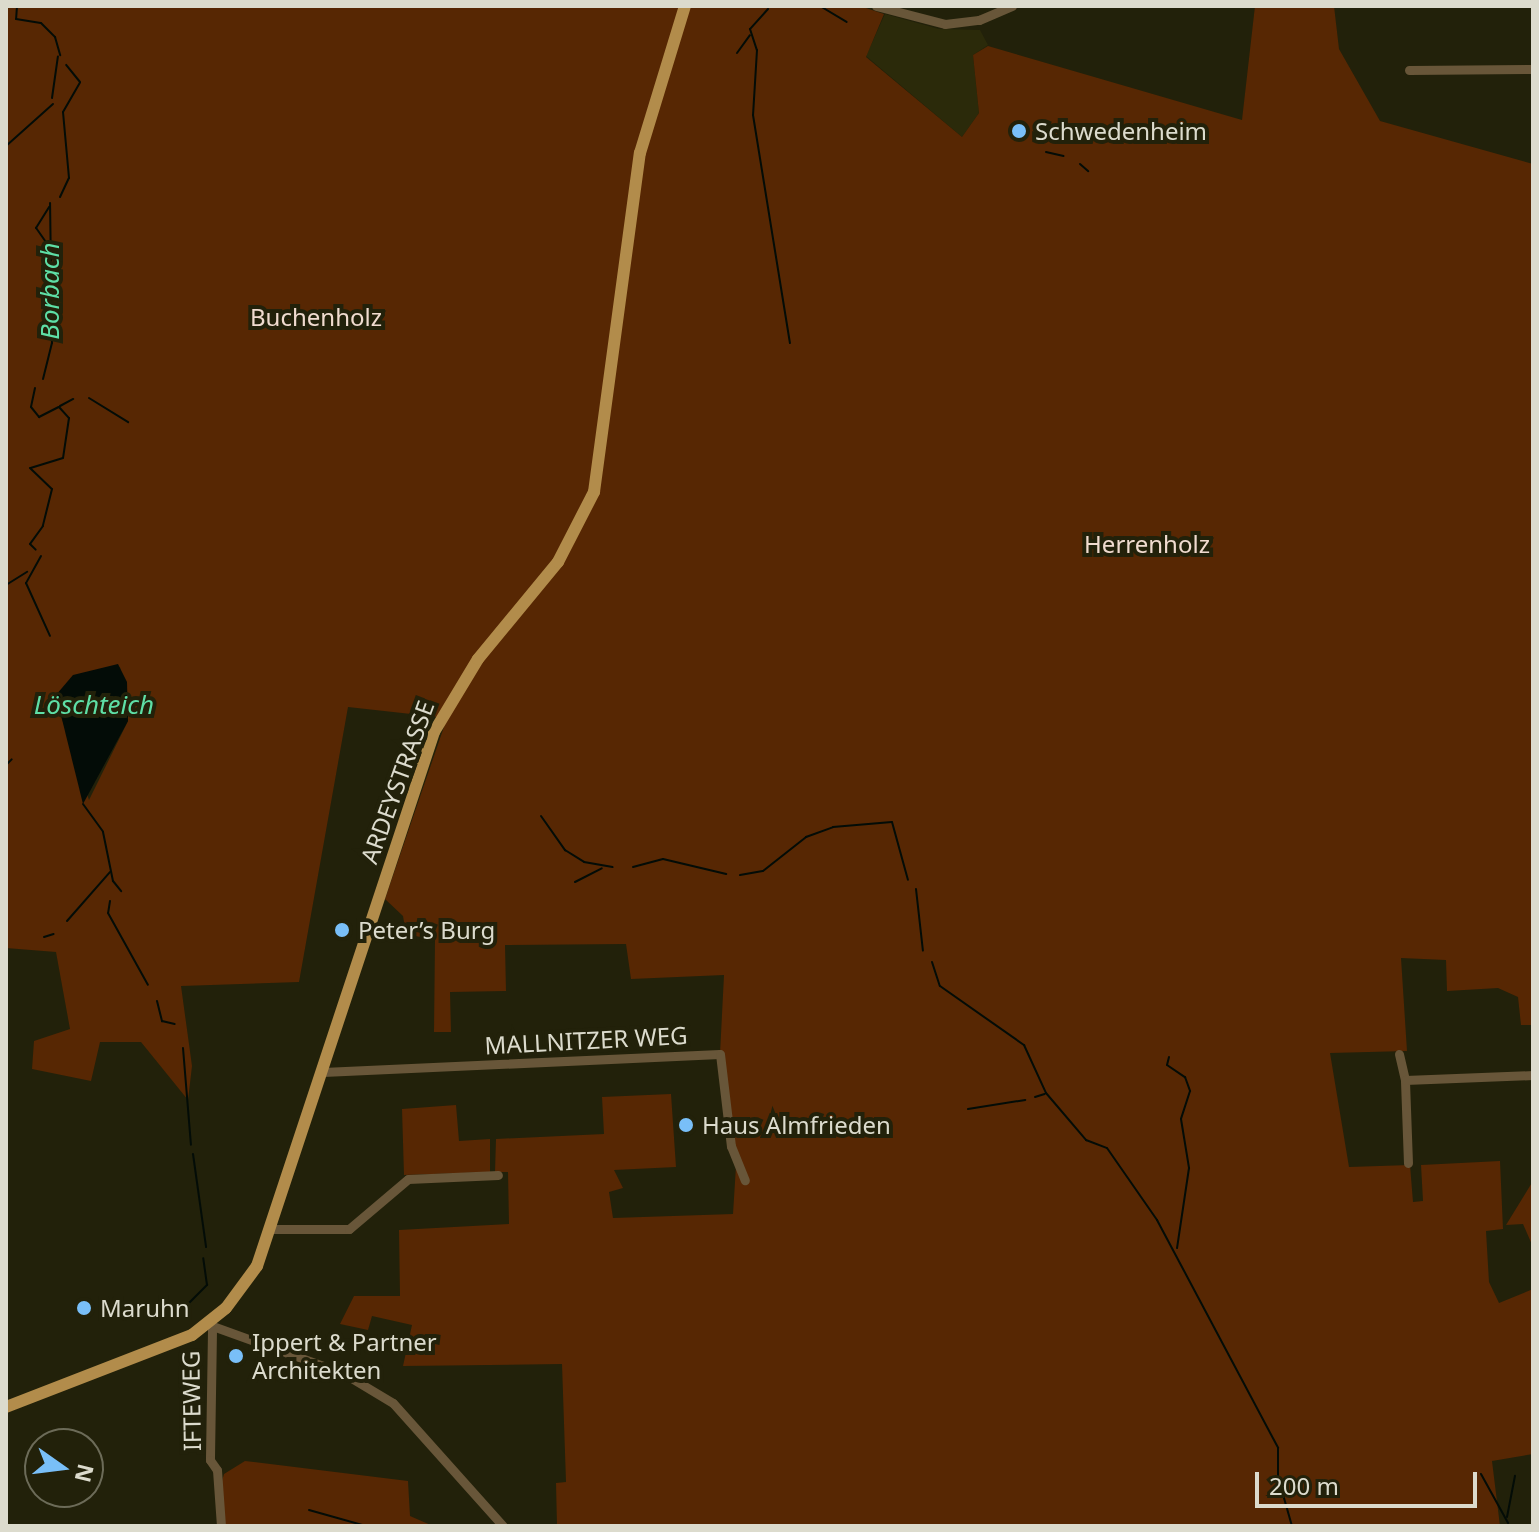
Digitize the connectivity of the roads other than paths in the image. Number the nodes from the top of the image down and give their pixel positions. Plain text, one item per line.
1 (685, 6) edge
2 (876, 6) edge
3 (1012, 6) edge
4 (1533, 69) edge
5 (1409, 70) dead end
6 (1399, 1054) dead end
7 (323, 1072) junction
8 (1533, 1075) edge
9 (1405, 1080) junction
10 (1408, 1163) dead end
11 (498, 1175) dead end
12 (745, 1180) dead end
13 (272, 1229) junction
14 (210, 1327) junction
15 (6, 1407) edge
16 (221, 1526) edge
17 (503, 1526) edge

1 - 7 main road, ARDEYSTRASSE
2 - 3 street
4 - 5 street
6 - 9 street
7 - 12 street, MALLNITZER WEG
7 - 13 main road, ARDEYSTRASSE
8 - 9 street
9 - 10 street
11 - 13 street
13 - 14 main road, ARDEYSTRASSE
14 - 15 main road, ARDEYSTRASSE
14 - 16 street, IFTEWEG
14 - 17 street

